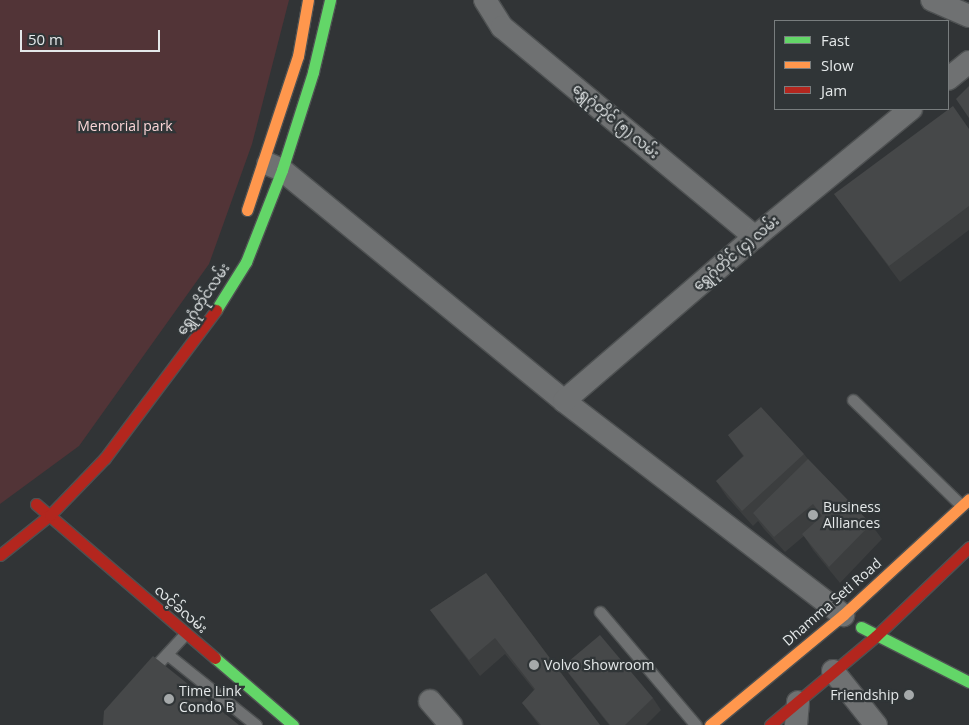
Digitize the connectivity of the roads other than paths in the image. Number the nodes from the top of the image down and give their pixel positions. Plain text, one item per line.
1 (308, 0) edge
2 (330, 0) edge
3 (485, 0) edge
4 (932, 0) edge
5 (969, 16) edge
6 (969, 62) edge
7 (949, 78) edge
8 (911, 110) edge
9 (273, 166) junction
10 (244, 218) dead end
11 (755, 237) junction
12 (852, 400) dead end
13 (564, 401) junction
14 (965, 502) edge
15 (36, 503) dead end
16 (50, 516) junction
17 (969, 547) edge
18 (0, 555) edge
19 (600, 612) dead end
20 (843, 615) junction
21 (186, 633) junction
22 (876, 636) junction
23 (167, 654) junction
24 (833, 671) junction
25 (142, 682) edge
26 (969, 682) edge
27 (430, 701) dead end
28 (798, 702) junction
29 (256, 725) edge
30 (293, 725) edge
31 (452, 725) edge
32 (696, 725) edge
33 (710, 725) edge
34 (770, 725) edge
35 (796, 725) edge
36 (876, 725) edge

1 - 9 main road, ရွှေဂုံတိုင်လမ်း
2 - 9 main road, ရွှေဂုံတိုင်လမ်း
3 - 11 street, ရွှေဂုံတိုင် (၅) လမ်း
4 - 5 street
6 - 7 street
8 - 11 street, ရွှေဂုံတိုင် (၄) လမ်း
9 - 10 main road, ရွှေဂုံတိုင်လမ်း
9 - 13 street
9 - 16 main road, ရွှေဂုံတိုင်လမ်း
11 - 13 street, ရွှေဂုံတိုင် (၄) လမ်း
12 - 14 lane
13 - 20 street
14 - 20 main road, Dhamma Seti Road
15 - 16 main road, လင့်ခ်လမ်း
16 - 18 main road, ရွှေဂုံတိုင်လမ်း
16 - 21 main road, လင့်ခ်လမ်း
17 - 22 main road
19 - 32 lane
20 - 22 main road
20 - 33 main road, Dhamma Seti Road
21 - 23 lane
21 - 30 main road, လင့်ခ်လမ်း
22 - 24 main road
22 - 26 main road
23 - 25 lane
23 - 29 lane
24 - 28 main road
24 - 36 street
27 - 31 street
28 - 34 main road
28 - 35 street

